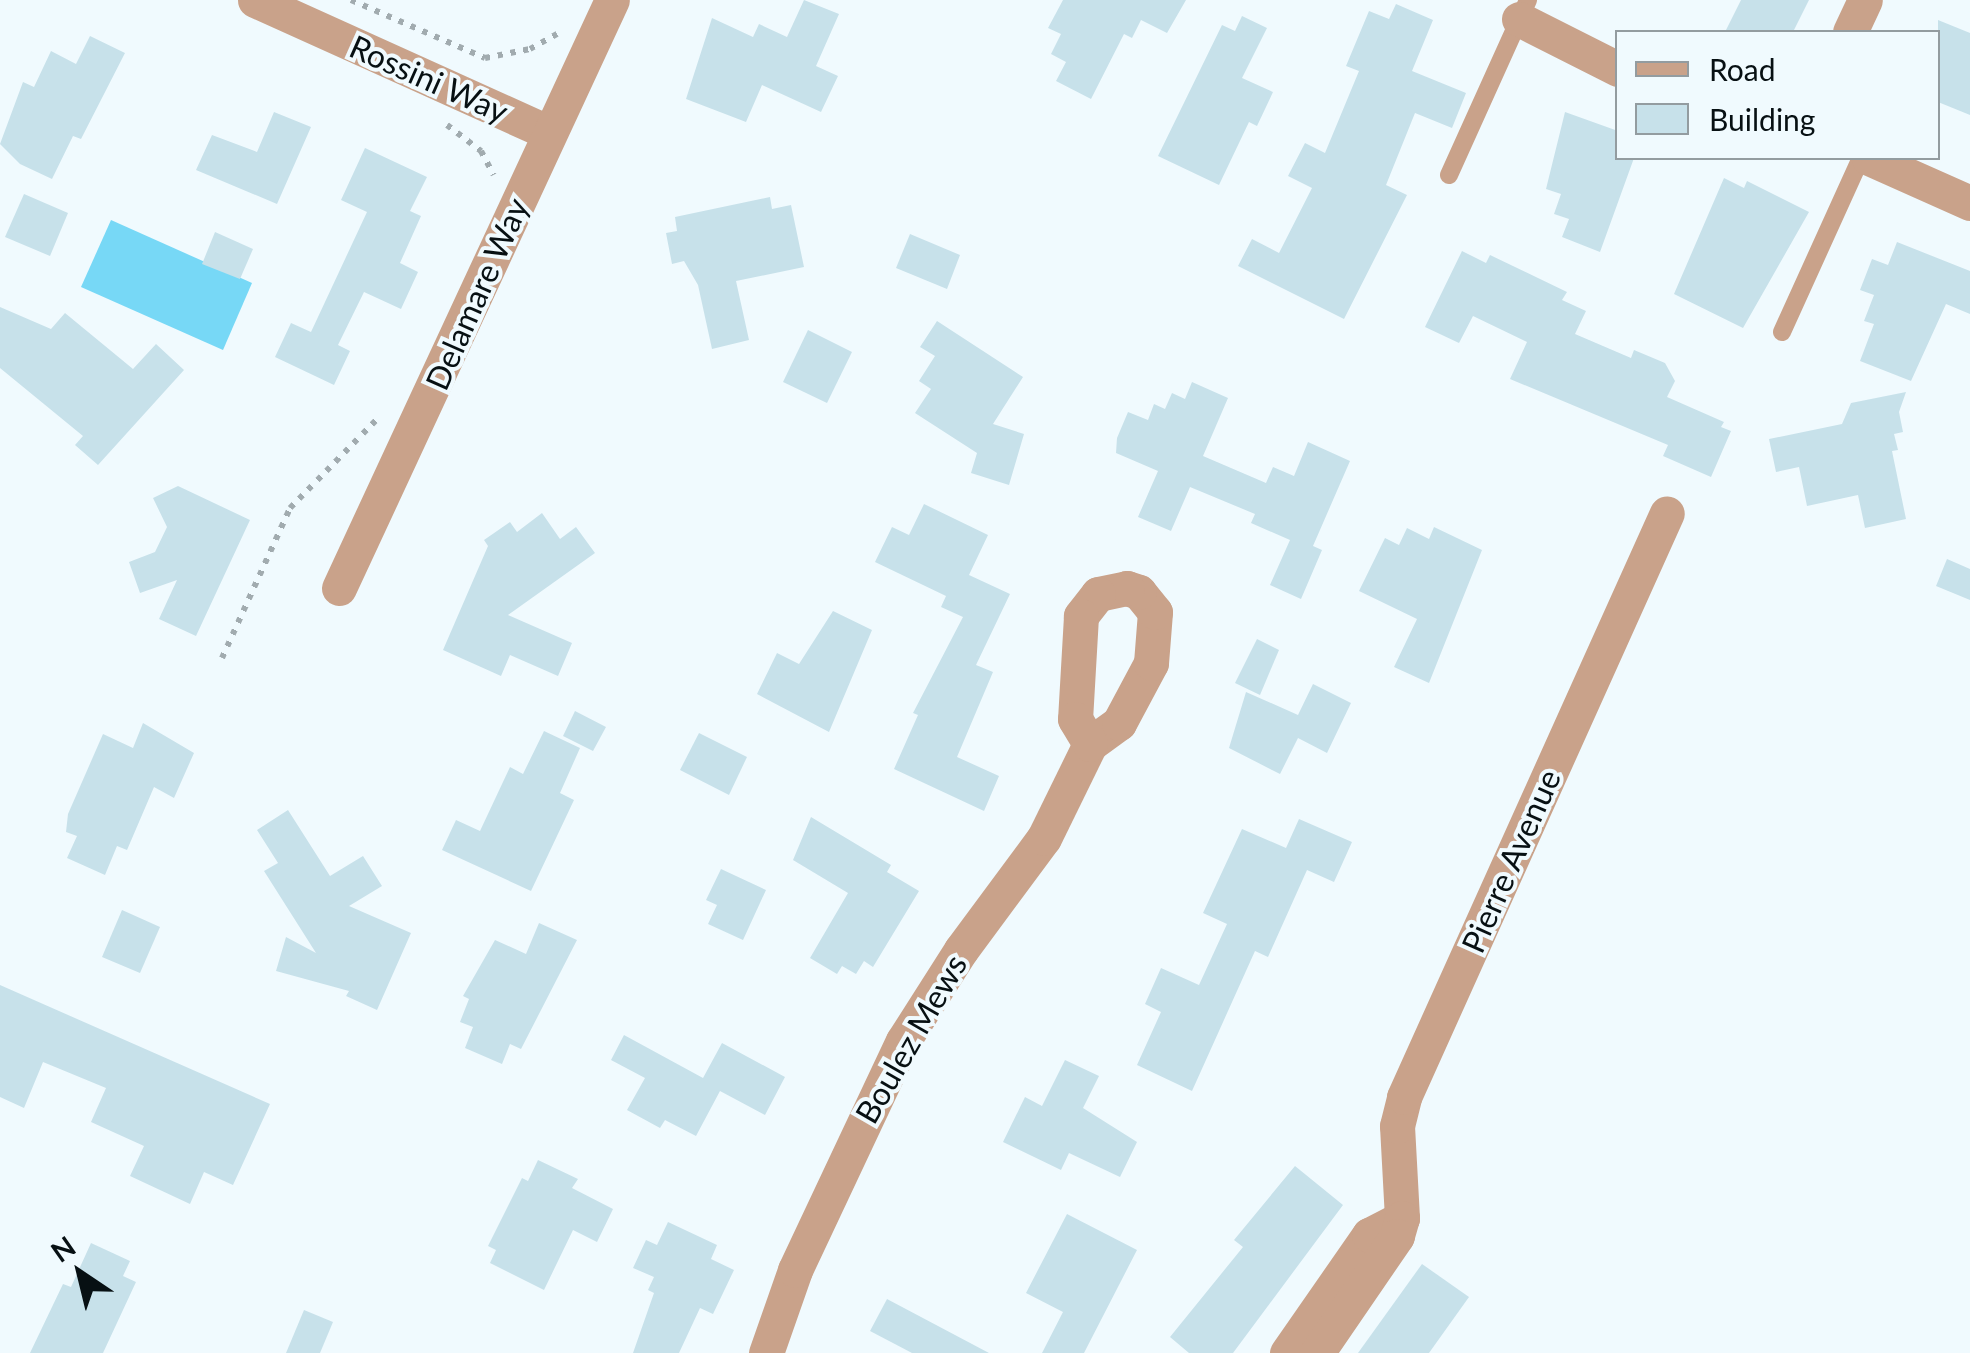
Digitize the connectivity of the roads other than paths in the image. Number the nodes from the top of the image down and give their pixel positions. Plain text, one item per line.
1 (255, 0) edge
2 (612, 0) edge
3 (1865, 0) edge
4 (1524, 10) edge
5 (1851, 30) edge
6 (1615, 67) edge
7 (549, 133) junction
8 (1860, 160) edge
9 (1873, 160) edge
10 (1449, 175) dead end
11 (1970, 203) edge
12 (1782, 332) dead end
13 (1667, 514) dead end
14 (340, 588) dead end
15 (1090, 744) dead end
16 (1402, 1218) junction
17 (766, 1353) edge
18 (1287, 1353) edge
19 (1317, 1353) edge

1 - 7 street, Rossini Way
2 - 7 street, Delamare Way
3 - 5 street
4 - 6 street
4 - 10 lane
7 - 14 street, Delamare Way
8 - 12 lane
9 - 11 street
13 - 16 street, Pierre Avenue
15 - 17 street, Boulez Mews
16 - 18 street
16 - 19 street, Pierre Avenue

